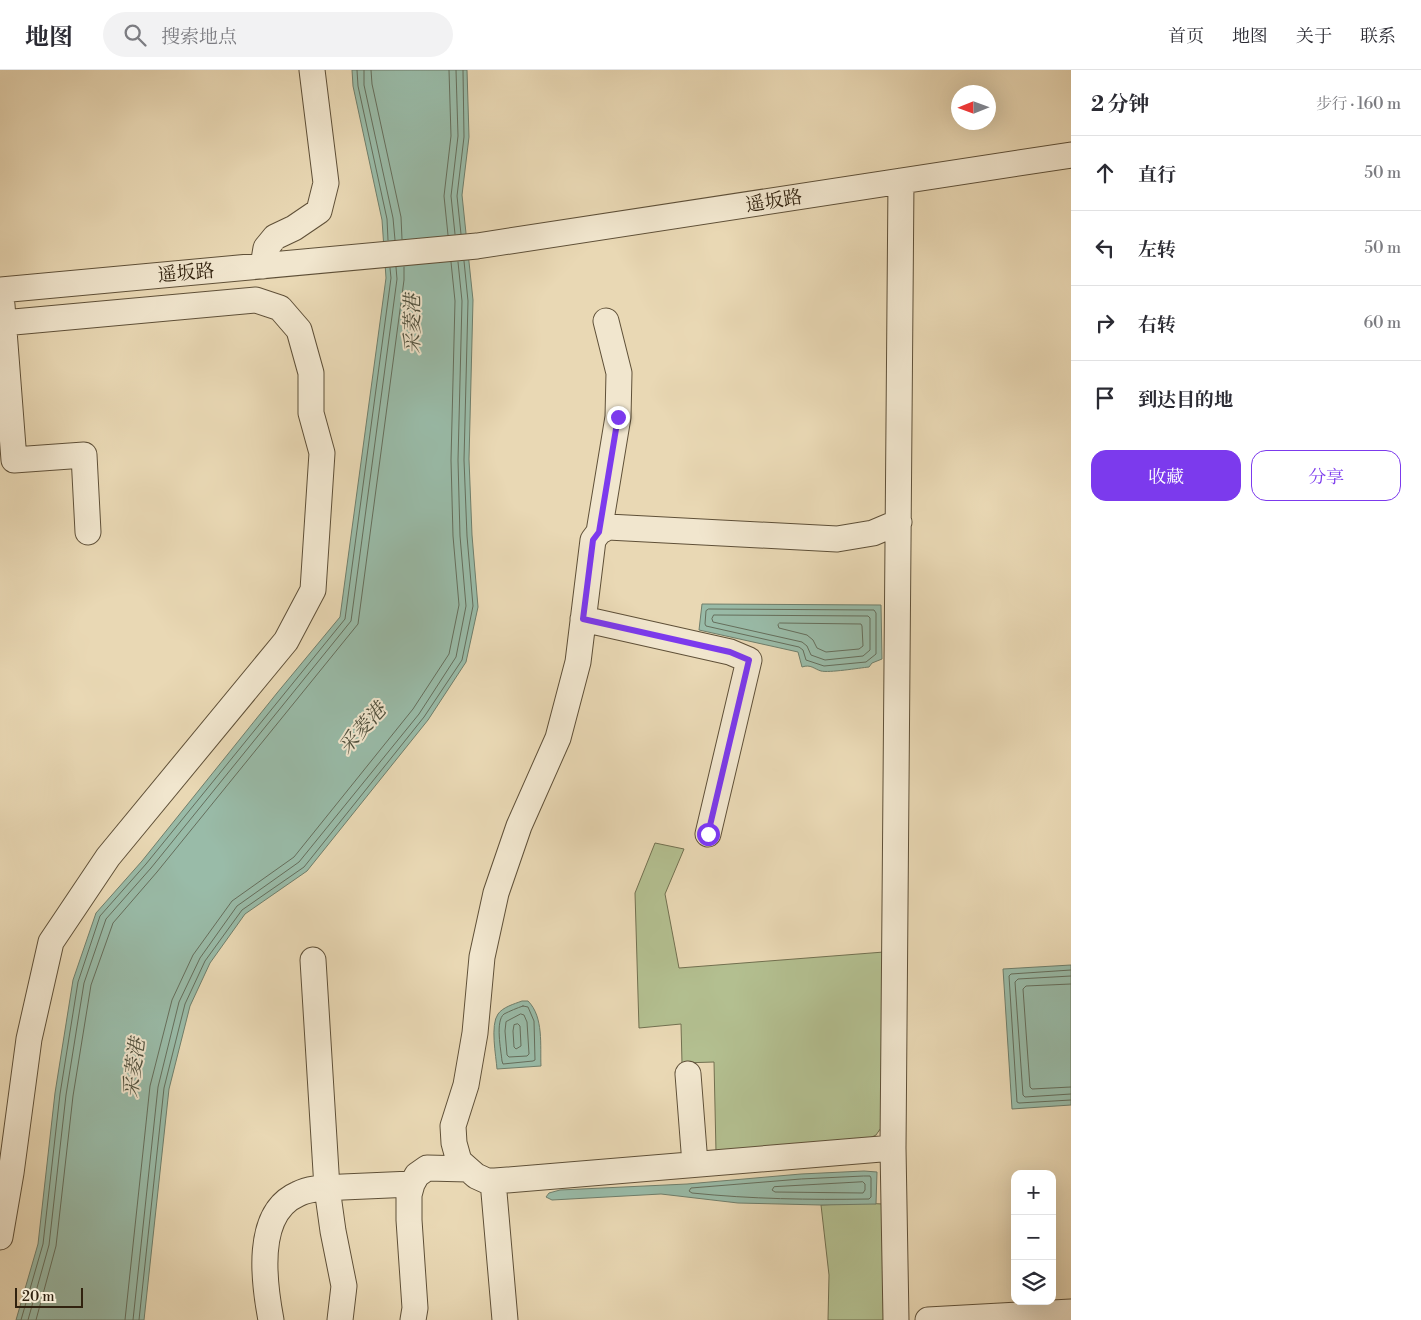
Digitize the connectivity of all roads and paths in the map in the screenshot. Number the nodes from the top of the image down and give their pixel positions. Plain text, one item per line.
1 (312, 70) edge
2 (1071, 155) edge
3 (900, 181) junction
4 (262, 266) junction
5 (0, 290) edge
6 (606, 321) dead end
7 (3, 323) junction
8 (899, 522) junction
9 (88, 532) dead end
10 (599, 532) junction
11 (583, 619) junction
12 (708, 834) dead end
13 (313, 960) dead end
14 (688, 1074) dead end
15 (893, 1148) junction
16 (695, 1164) junction
17 (468, 1169) junction
18 (492, 1181) junction
19 (412, 1184) junction
20 (327, 1188) junction
21 (0, 1236) edge
22 (1071, 1312) edge
23 (271, 1320) edge
24 (340, 1320) edge
25 (413, 1320) edge
26 (504, 1320) edge
27 (896, 1320) edge
28 (928, 1320) edge

1 - 4 street
2 - 3 street, 遥坂路
3 - 4 street, 遥坂路
3 - 8 street
4 - 5 street, 遥坂路
5 - 7 street
6 - 10 street
7 - 9 street
7 - 21 street
8 - 10 street
8 - 15 street
10 - 11 street
11 - 12 street
11 - 17 street
13 - 20 street
14 - 16 street
15 - 16 street
15 - 27 street
16 - 18 street
17 - 18 street
17 - 19 street
18 - 26 street
19 - 20 street
19 - 25 street
20 - 23 street
20 - 24 street
22 - 28 street

